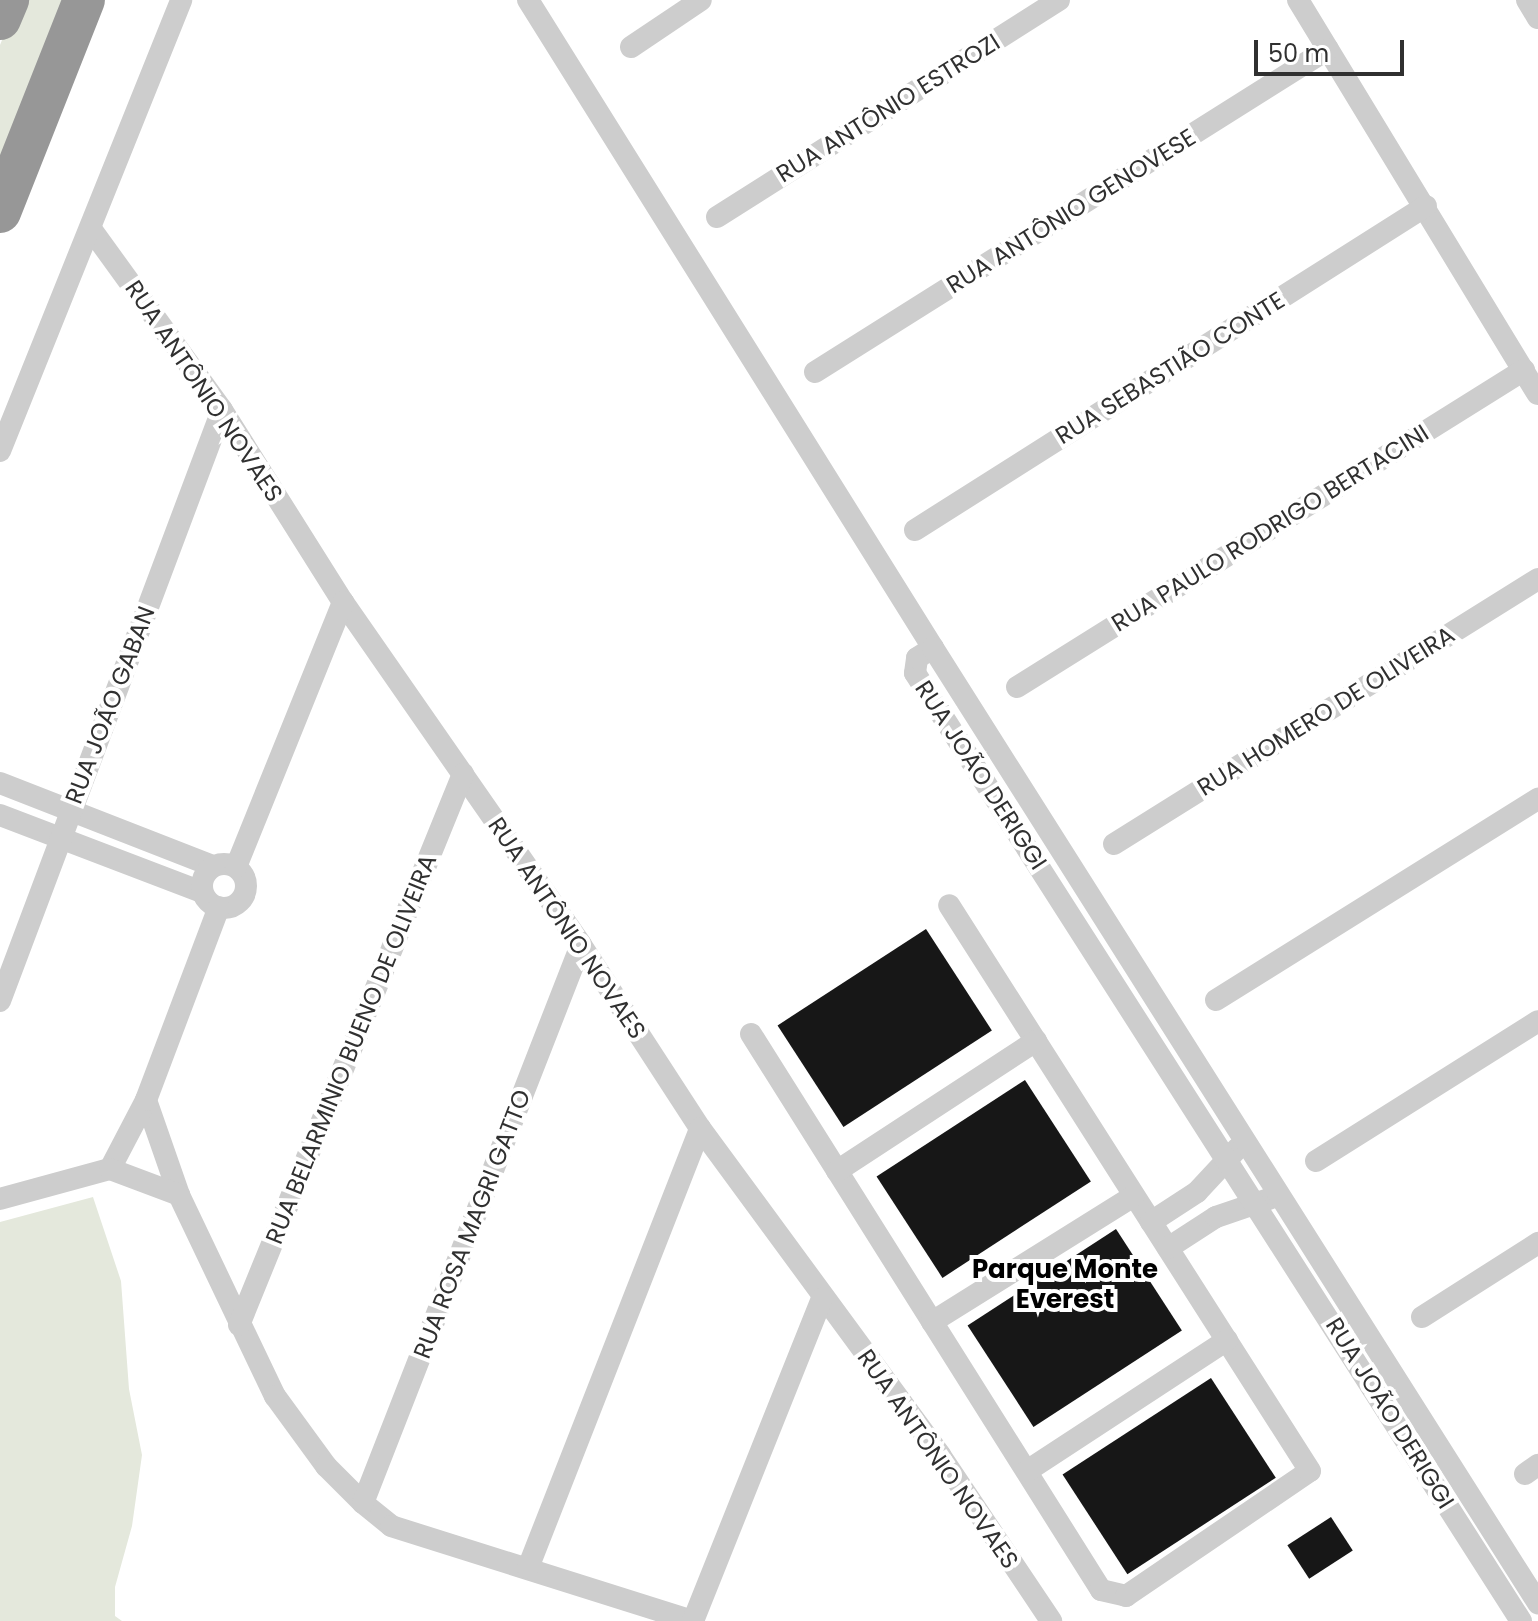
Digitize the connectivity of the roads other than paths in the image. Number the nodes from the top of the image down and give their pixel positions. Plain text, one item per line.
1 (8, 0) edge
2 (84, 0) edge
3 (181, 0) edge
4 (528, 0) edge
5 (701, 0) edge
6 (1059, 0) edge
7 (1298, 0) edge
8 (1527, 0) edge
9 (1538, 18) edge
10 (0, 19) edge
11 (631, 47) dead end
12 (1328, 49) junction
13 (1426, 206) junction
14 (0, 212) edge
15 (717, 217) dead end
16 (91, 229) junction
17 (1524, 370) junction
18 (815, 372) dead end
19 (1538, 394) edge
20 (222, 410) junction
21 (0, 451) edge
22 (915, 530) dead end
23 (1538, 579) edge
24 (343, 602) junction
25 (1017, 687) dead end
26 (463, 774) junction
27 (0, 783) edge
28 (1538, 799) edge
29 (71, 811) junction
30 (0, 815) edge
31 (60, 839) junction
32 (1114, 844) dead end
33 (225, 866) junction
34 (211, 900) junction
35 (949, 905) dead end
36 (581, 945) junction
37 (1216, 1000) dead end
38 (0, 1001) edge
39 (1538, 1021) edge
40 (751, 1034) dead end
41 (1036, 1041) junction
42 (146, 1100) junction
43 (700, 1128) junction
44 (1236, 1150) junction
45 (1316, 1161) dead end
46 (110, 1169) junction
47 (837, 1171) junction
48 (179, 1195) junction
49 (1134, 1196) junction
50 (0, 1199) edge
51 (1268, 1199) junction
52 (1151, 1222) junction
53 (1538, 1243) edge
54 (1168, 1248) junction
55 (822, 1299) junction
56 (1422, 1317) dead end
57 (932, 1322) junction
58 (239, 1325) junction
59 (1227, 1340) junction
60 (1027, 1471) junction
61 (363, 1503) junction
62 (528, 1568) junction
63 (1538, 1603) edge
64 (693, 1621) edge
65 (1051, 1621) edge
66 (1521, 1621) edge

1 - 10 highway
2 - 14 highway
3 - 16 street
4 - 44 street, RUA JOÃO DERIGGI
5 - 11 street
6 - 15 street, RUA ANTÔNIO ESTROZI
7 - 12 street
8 - 9 street
12 - 13 street
12 - 18 street, RUA ANTÔNIO GENOVESE
13 - 17 street
13 - 22 street, RUA SEBASTIÃO CONTE
16 - 20 street, RUA ANTÔNIO NOVAES
16 - 21 street
17 - 19 street
17 - 25 street, RUA PAULO RODRIGO BERTACINI
20 - 24 street, RUA ANTÔNIO NOVAES
20 - 29 street, RUA JOÃO GABAN
23 - 32 street, RUA HOMERO DE OLIVEIRA
24 - 26 street, RUA ANTÔNIO NOVAES
24 - 33 street
26 - 36 street, RUA ANTÔNIO NOVAES
26 - 58 street, RUA BELARMINIO BUENO DE OLIVEIRA
27 - 29 street
28 - 37 street
29 - 31 street, RUA JOÃO GABAN
29 - 33 street
30 - 31 street
31 - 34 street
31 - 38 street, RUA JOÃO GABAN
33 - 34 street
33 - 34 street
34 - 42 street
35 - 41 street
36 - 43 street, RUA ANTÔNIO NOVAES
36 - 61 street, RUA ROSA MAGRI GATTO
39 - 45 street
40 - 47 street
41 - 47 street
41 - 49 street
42 - 46 street
42 - 48 street
43 - 55 street, RUA ANTÔNIO NOVAES
43 - 62 street
44 - 51 street, RUA JOÃO DERIGGI
44 - 52 street
46 - 48 street
46 - 50 street
47 - 57 street
48 - 58 street
49 - 52 street
49 - 57 street
51 - 54 street
51 - 63 street, RUA JOÃO DERIGGI
51 - 66 street, RUA JOÃO DERIGGI
52 - 54 street
53 - 56 street
54 - 59 street
55 - 64 street
55 - 65 street, RUA ANTÔNIO NOVAES
57 - 60 street
58 - 61 street
59 - 60 street
59 - 60 street
61 - 62 street
62 - 64 street

